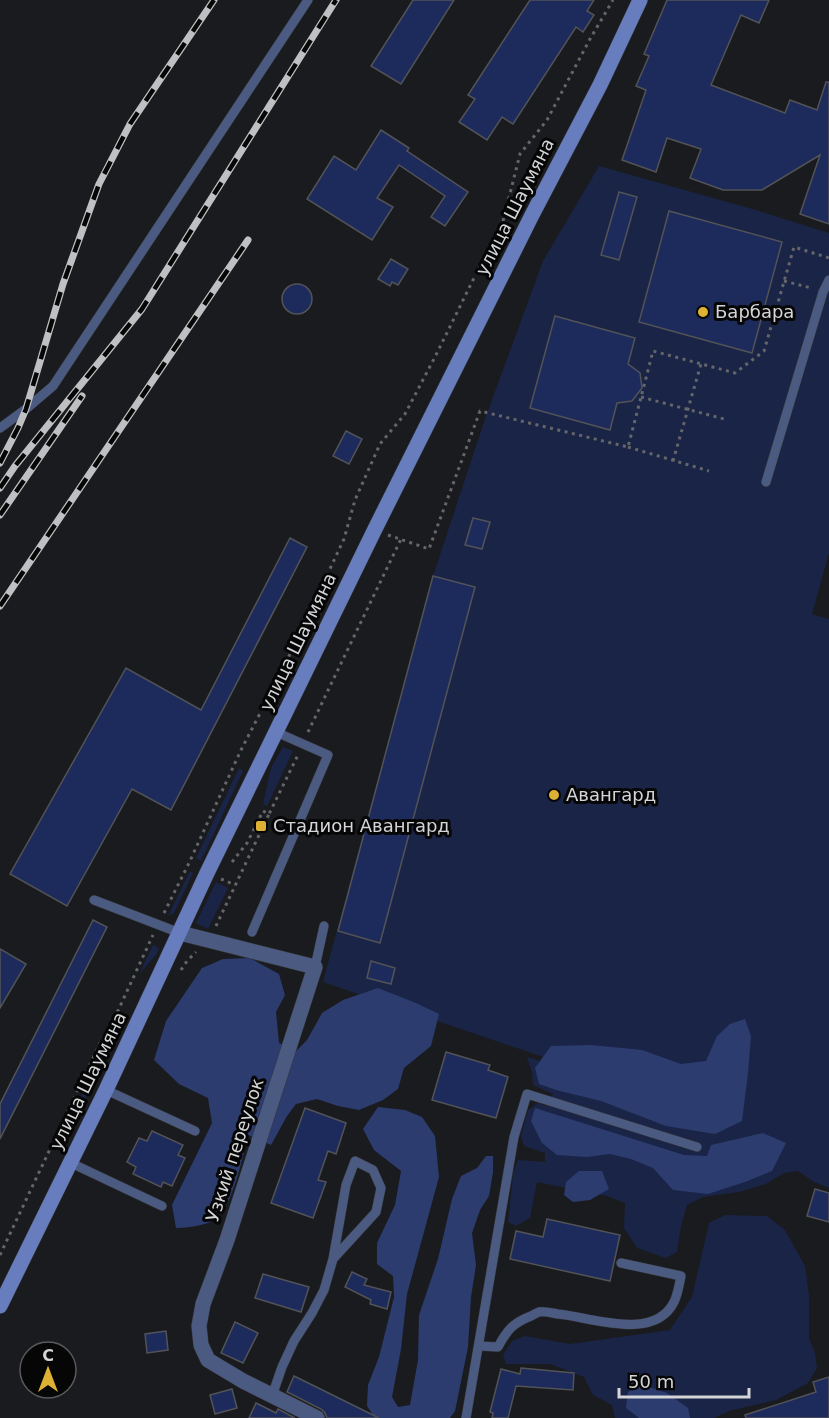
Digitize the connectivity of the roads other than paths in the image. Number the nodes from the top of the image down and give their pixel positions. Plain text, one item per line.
1 (308, 0) edge
2 (640, 0) edge
3 (829, 280) edge
4 (0, 428) edge
5 (766, 482) dead end
6 (276, 732) junction
7 (94, 900) dead end
8 (324, 926) dead end
9 (252, 932) dead end
10 (180, 933) junction
11 (315, 967) junction
12 (106, 1090) junction
13 (195, 1131) dead end
14 (697, 1147) dead end
15 (70, 1163) junction
16 (162, 1206) dead end
17 (333, 1259) junction
18 (621, 1263) dead end
19 (0, 1306) edge
20 (478, 1346) junction
21 (272, 1396) junction
22 (317, 1418) edge
23 (466, 1418) edge

1 - 4 lane
2 - 6 main road, улица Шаумяна
3 - 5 lane
6 - 9 lane
6 - 10 main road, улица Шаумяна
7 - 10 lane
8 - 11 lane
10 - 11 street
10 - 12 main road, улица Шаумяна
11 - 21 street, Узкий переулок
12 - 13 lane
12 - 15 main road, улица Шаумяна
14 - 20 lane
15 - 16 lane
15 - 19 main road, улица Шаумяна
17 - 17 lane
17 - 21 lane
18 - 20 lane
20 - 23 lane
21 - 22 street, Узкий переулок

